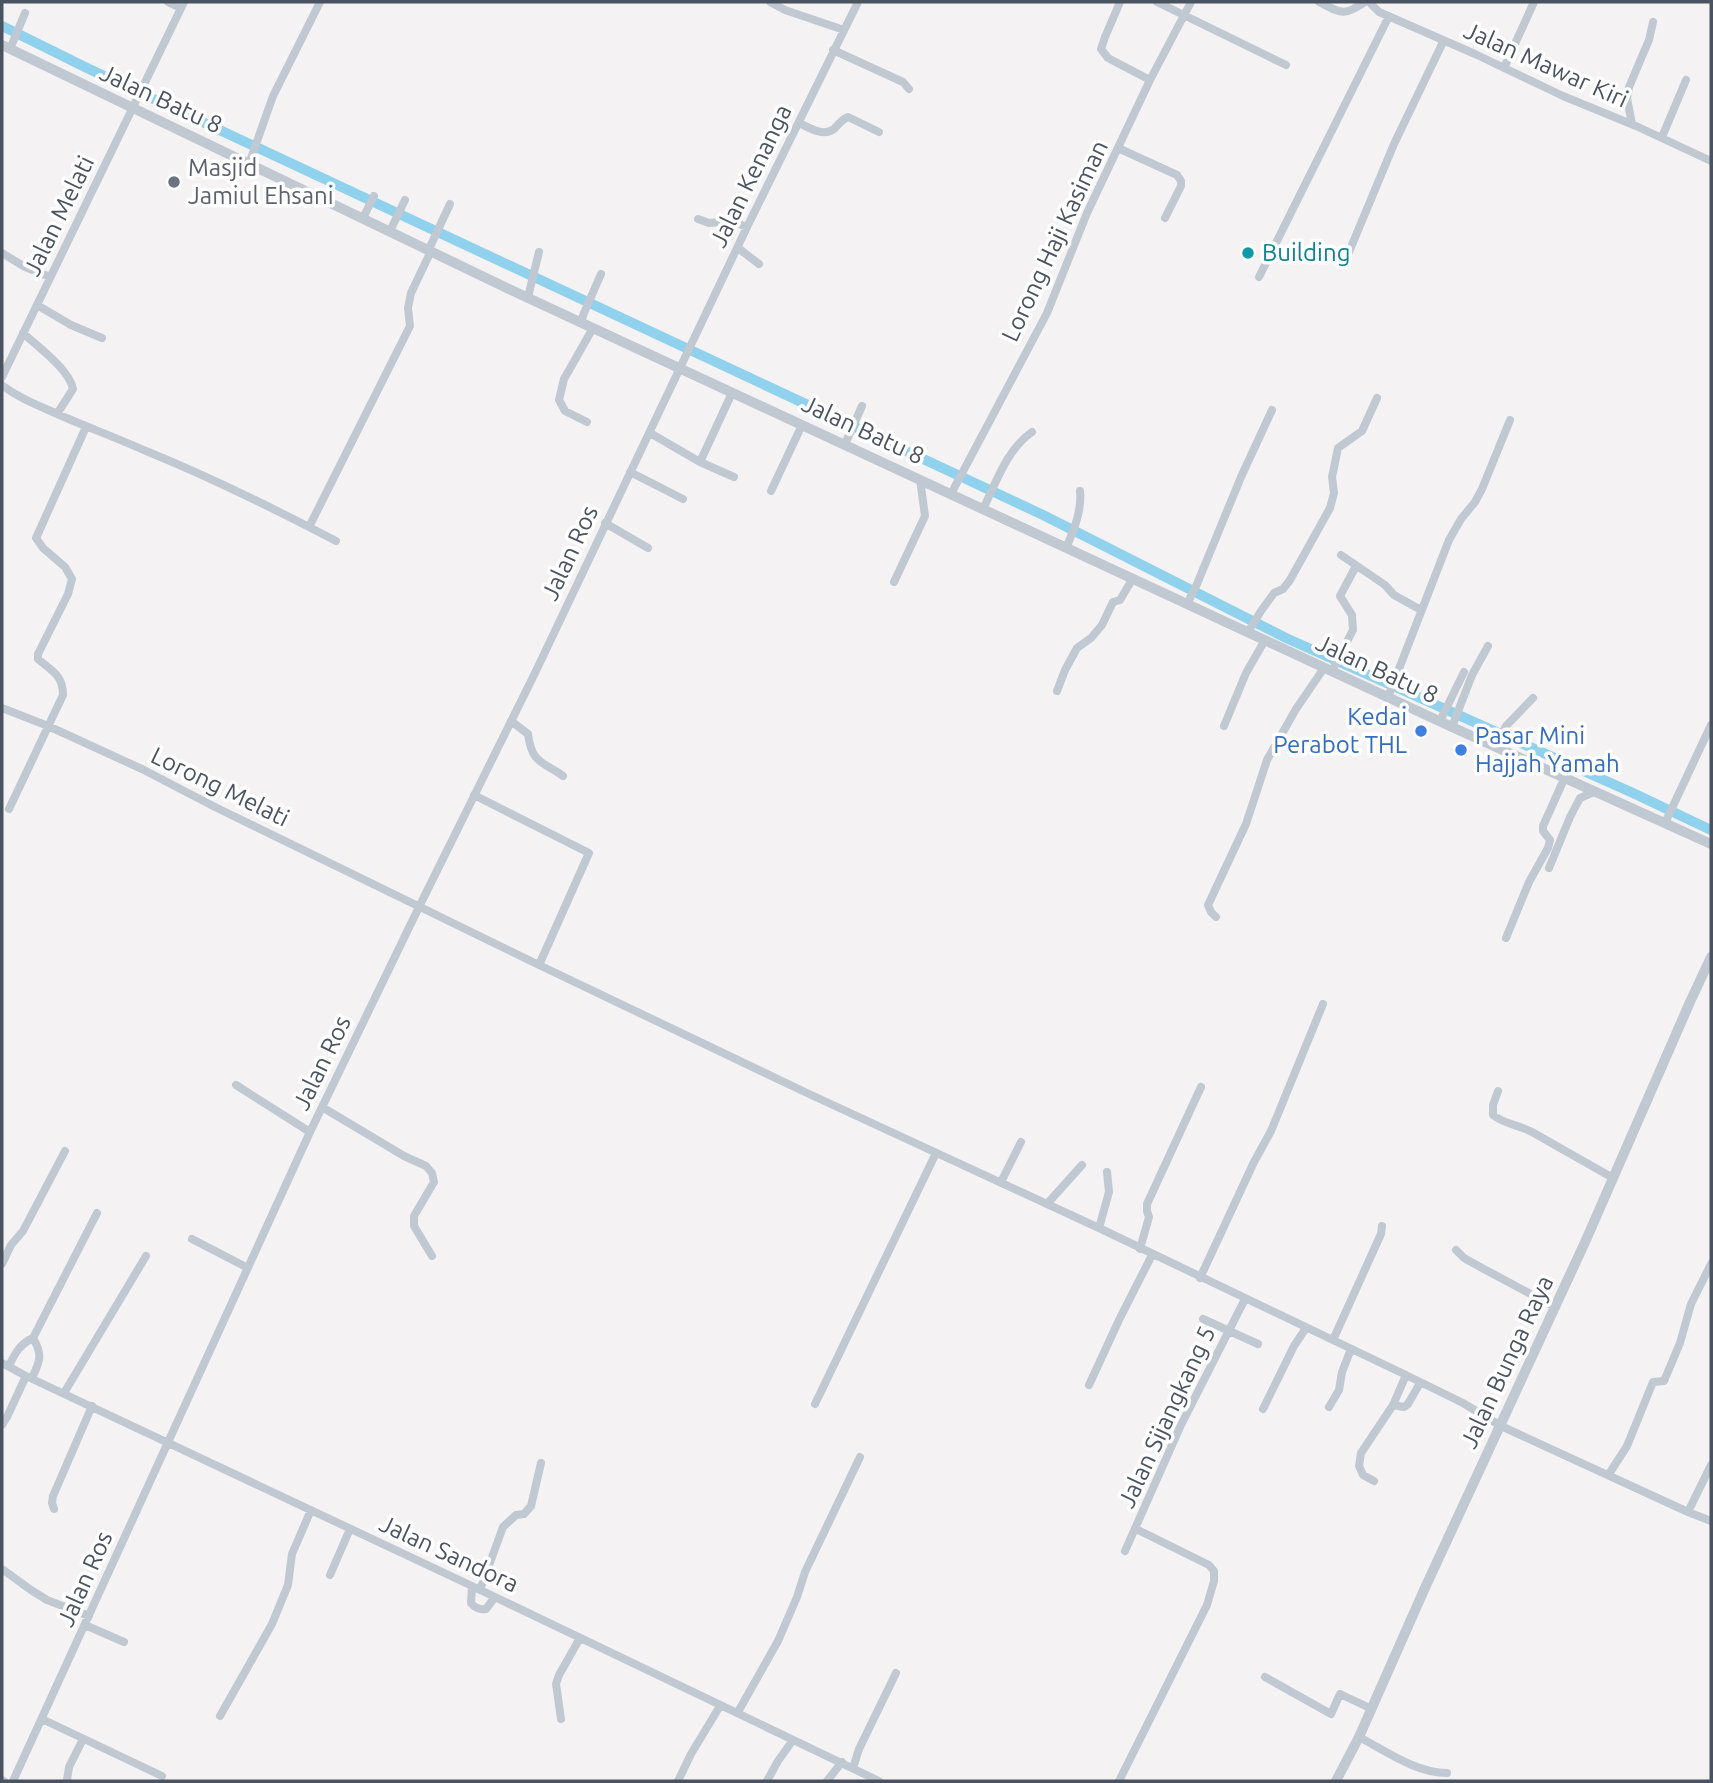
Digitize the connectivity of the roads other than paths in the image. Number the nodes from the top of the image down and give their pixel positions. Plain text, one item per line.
1 (169, 2) edge
2 (320, 2) edge
3 (770, 2) edge
4 (858, 2) edge
5 (1120, 2) edge
6 (1157, 2) edge
7 (1191, 2) edge
8 (1319, 2) edge
9 (1367, 2) edge
10 (1534, 2) edge
11 (182, 5) edge
12 (1184, 15) junction
13 (24, 16) dead end
14 (1389, 16) junction
15 (1653, 22) dead end
16 (844, 30) junction
17 (1443, 41) junction
18 (6, 47) edge
19 (833, 50) junction
20 (1286, 65) dead end
21 (1504, 68) junction
22 (1150, 80) junction
23 (1686, 80) dead end
24 (909, 89) dead end
25 (133, 109) junction
26 (799, 123) junction
27 (1632, 124) junction
28 (879, 132) dead end
29 (1662, 137) junction
30 (1118, 148) junction
31 (1711, 161) edge
32 (249, 164) junction
33 (374, 196) dead end
34 (405, 200) dead end
35 (450, 204) dead end
36 (363, 218) junction
37 (1165, 218) dead end
38 (698, 219) dead end
39 (393, 226) junction
40 (747, 227) junction
41 (738, 248) junction
42 (430, 250) junction
43 (539, 252) dead end
44 (1349, 252) dead end
45 (2, 253) edge
46 (759, 264) dead end
47 (601, 274) dead end
48 (51, 277) junction
49 (1259, 277) dead end
50 (530, 292) junction
51 (37, 305) junction
52 (583, 317) junction
53 (593, 328) junction
54 (23, 333) junction
55 (103, 338) dead end
56 (681, 364) junction
57 (2, 377) edge
58 (2, 385) edge
59 (732, 393) junction
60 (1377, 398) dead end
61 (862, 406) dead end
62 (1272, 410) dead end
63 (57, 414) junction
64 (1510, 420) dead end
65 (587, 422) dead end
66 (802, 425) junction
67 (86, 427) junction
68 (1032, 432) dead end
69 (650, 433) junction
70 (847, 440) junction
71 (700, 462) junction
72 (630, 472) junction
73 (734, 478) dead end
74 (920, 479) junction
75 (954, 489) junction
76 (771, 491) dead end
77 (1080, 491) dead end
78 (683, 499) dead end
79 (983, 509) junction
80 (605, 523) junction
81 (310, 527) junction
82 (336, 541) dead end
83 (648, 548) dead end
84 (1066, 548) junction
85 (1341, 555) dead end
86 (1356, 566) junction
87 (1133, 578) junction
88 (894, 582) dead end
89 (1189, 600) junction
90 (1421, 610) junction
91 (1250, 629) junction
92 (1265, 640) junction
93 (1488, 646) dead end
94 (1330, 668) junction
95 (1464, 672) junction
96 (1058, 691) dead end
97 (1390, 694) junction
98 (1533, 698) dead end
99 (2, 708) edge
100 (1444, 714) junction
101 (1455, 719) junction
102 (511, 721) junction
103 (1711, 725) edge
104 (48, 726) junction
105 (1224, 726) dead end
106 (1498, 743) junction
107 (563, 776) dead end
108 (1565, 777) junction
109 (1594, 792) junction
110 (474, 795) junction
111 (9, 810) dead end
112 (1665, 823) junction
113 (1711, 844) edge
114 (1549, 868) dead end
115 (419, 907) junction
116 (1216, 917) dead end
117 (1506, 938) dead end
118 (1710, 963) edge
119 (539, 965) junction
120 (1323, 1004) dead end
121 (236, 1085) dead end
122 (1201, 1087) dead end
123 (1498, 1091) dead end
124 (322, 1107) junction
125 (310, 1132) junction
126 (1021, 1142) dead end
127 (65, 1151) dead end
128 (936, 1153) junction
129 (1082, 1166) dead end
130 (1107, 1172) dead end
131 (1613, 1178) junction
132 (1001, 1182) junction
133 (1047, 1204) junction
134 (97, 1213) dead end
135 (1382, 1226) dead end
136 (1099, 1228) junction
137 (192, 1239) dead end
138 (1140, 1249) junction
139 (1456, 1250) dead end
140 (1152, 1255) junction
141 (146, 1256) dead end
142 (432, 1256) dead end
143 (2, 1264) edge
144 (1711, 1264) edge
145 (248, 1268) junction
146 (1200, 1278) junction
147 (1245, 1300) junction
148 (1555, 1307) junction
149 (1203, 1319) dead end
150 (1306, 1328) junction
151 (1228, 1331) junction
152 (33, 1338) junction
153 (1333, 1340) junction
154 (1258, 1344) dead end
155 (1352, 1349) junction
156 (5, 1364) edge
157 (1406, 1376) junction
158 (29, 1377) junction
159 (1420, 1383) junction
160 (1088, 1385) dead end
161 (64, 1393) junction
162 (815, 1404) dead end
163 (1393, 1405) junction
164 (92, 1406) junction
165 (1328, 1407) dead end
166 (1263, 1409) dead end
167 (2, 1425) edge
168 (1501, 1426) junction
169 (168, 1442) junction
170 (860, 1457) dead end
171 (541, 1464) dead end
172 (1711, 1465) edge
173 (1609, 1475) junction
174 (1374, 1481) dead end
175 (54, 1509) dead end
176 (311, 1510) junction
177 (1688, 1512) junction
178 (1711, 1521) edge
179 (350, 1529) junction
180 (1136, 1529) junction
181 (1125, 1551) dead end
182 (2, 1569) edge
183 (330, 1574) dead end
184 (476, 1588) junction
185 (495, 1597) junction
186 (89, 1616) junction
187 (85, 1625) junction
188 (580, 1638) junction
189 (124, 1642) dead end
190 (896, 1673) dead end
191 (1265, 1677) dead end
192 (720, 1706) junction
193 (1371, 1709) junction
194 (738, 1713) junction
195 (220, 1716) dead end
196 (42, 1719) junction
197 (561, 1719) dead end
198 (1359, 1737) junction
199 (82, 1739) junction
200 (793, 1740) junction
201 (842, 1762) junction
202 (853, 1768) junction
203 (1447, 1773) dead end
204 (162, 1776) dead end
205 (67, 1780) edge
206 (13, 1781) edge
207 (678, 1781) edge
208 (767, 1781) edge
209 (827, 1781) edge
210 (879, 1781) edge
211 (1119, 1781) edge
212 (1336, 1781) edge

1 - 11 street
2 - 32 street
3 - 16 street
4 - 16 street, Jalan Kenanga
5 - 22 street
6 - 12 street
7 - 12 street, Lorong Haji Kasiman
8 - 9 street
9 - 14 street, Jalan Mawar Kiri
10 - 21 street
11 - 25 street, Jalan Melati
12 - 20 street
12 - 22 street, Lorong Haji Kasiman
13 - 18 street
14 - 17 street, Jalan Mawar Kiri
14 - 49 street
15 - 27 street
16 - 19 street, Jalan Kenanga
17 - 21 street, Jalan Mawar Kiri
17 - 44 street
18 - 25 street, Jalan Batu 8
19 - 24 street
19 - 26 street, Jalan Kenanga
21 - 27 street, Jalan Mawar Kiri
22 - 30 street, Lorong Haji Kasiman
23 - 29 street
25 - 32 street, Jalan Batu 8
25 - 48 street, Jalan Melati
26 - 28 street
26 - 40 street, Jalan Kenanga
27 - 29 street, Jalan Mawar Kiri
29 - 31 street, Jalan Mawar Kiri
30 - 37 street
30 - 75 street, Lorong Haji Kasiman
32 - 36 street, Jalan Batu 8
33 - 36 street
34 - 39 street
35 - 42 street
36 - 39 street, Jalan Batu 8
38 - 40 street
39 - 42 street, Jalan Batu 8
40 - 41 street, Jalan Kenanga
41 - 46 street
41 - 56 street, Jalan Kenanga
42 - 50 street, Jalan Batu 8
42 - 81 street
43 - 50 street
45 - 48 street
47 - 52 street
48 - 51 street, Jalan Melati
50 - 52 street, Jalan Batu 8
51 - 54 street, Jalan Melati
51 - 55 street
52 - 53 street, Jalan Batu 8
53 - 56 street, Jalan Batu 8
53 - 65 street
54 - 57 street, Jalan Melati
54 - 63 street
56 - 59 street, Jalan Batu 8
56 - 69 street, Jalan Ros
58 - 63 street
59 - 66 street, Jalan Batu 8
59 - 71 street
60 - 91 street
61 - 70 street
62 - 89 street
63 - 67 street
64 - 90 street
66 - 70 street, Jalan Batu 8
66 - 76 street
67 - 81 street
67 - 104 street
68 - 79 street
69 - 71 street
69 - 72 street, Jalan Ros
70 - 74 street, Jalan Batu 8
71 - 73 street
72 - 78 street
72 - 80 street, Jalan Ros
74 - 75 street, Jalan Batu 8
74 - 88 street
75 - 79 street, Jalan Batu 8
77 - 84 street
79 - 84 street, Jalan Batu 8
80 - 83 street
80 - 102 street, Jalan Ros
81 - 82 street
84 - 87 street, Jalan Batu 8
85 - 86 street
86 - 90 street
86 - 94 street
87 - 89 street, Jalan Batu 8
87 - 96 street
89 - 91 street, Jalan Batu 8
90 - 97 street
91 - 92 street, Jalan Batu 8
92 - 94 street, Jalan Batu 8
92 - 105 street
93 - 95 street
94 - 97 street, Jalan Batu 8
94 - 116 street
95 - 100 street
95 - 101 street
97 - 100 street, Jalan Batu 8
98 - 106 street
99 - 104 street, Lorong Melati
100 - 101 street, Jalan Batu 8
101 - 106 street, Jalan Batu 8
102 - 107 street
102 - 110 street, Jalan Ros
103 - 112 street
104 - 111 street
104 - 115 street, Lorong Melati
106 - 108 street, Jalan Batu 8
108 - 109 street, Jalan Batu 8
108 - 117 street
109 - 112 street, Jalan Batu 8
109 - 114 street
110 - 115 street, Jalan Ros
110 - 119 street
112 - 113 street, Jalan Batu 8
115 - 119 street, Lorong Melati
115 - 124 street, Jalan Ros
118 - 131 street, Jalan Bunga Raya
119 - 128 street, Lorong Melati
120 - 146 street
121 - 125 street
122 - 138 street
123 - 131 street
124 - 125 street, Jalan Ros
124 - 142 street
125 - 145 street, Jalan Ros
126 - 132 street
127 - 143 street
128 - 132 street, Lorong Melati
128 - 162 street
129 - 133 street
130 - 136 street
131 - 148 street, Jalan Bunga Raya
132 - 133 street, Lorong Melati
133 - 136 street, Lorong Melati
134 - 152 street
135 - 153 street
136 - 138 street, Lorong Melati
137 - 145 street
138 - 140 street, Lorong Melati
139 - 148 street
140 - 146 street, Lorong Melati
140 - 160 street
141 - 161 street
144 - 173 street
145 - 169 street, Jalan Ros
146 - 147 street, Lorong Melati
147 - 150 street, Lorong Melati
147 - 151 street, Jalan Sijangkang 5
148 - 168 street, Jalan Bunga Raya
149 - 151 street
150 - 153 street, Lorong Melati
150 - 166 street
151 - 154 street
151 - 180 street, Jalan Sijangkang 5
152 - 156 street
152 - 158 street
153 - 155 street, Lorong Melati
155 - 157 street, Lorong Melati
155 - 165 street
156 - 158 street, Jalan Sandora
157 - 159 street, Lorong Melati
157 - 163 street
158 - 161 street, Jalan Sandora
158 - 167 street
159 - 163 street
159 - 168 street, Lorong Melati
161 - 164 street, Jalan Sandora
163 - 174 street
164 - 169 street, Jalan Sandora
164 - 175 street
168 - 173 street, Lorong Melati
168 - 193 street, Jalan Bunga Raya
169 - 176 street, Jalan Sandora
169 - 186 street, Jalan Ros
170 - 194 street
171 - 184 street
172 - 177 street
173 - 177 street, Lorong Melati
176 - 179 street, Jalan Sandora
176 - 195 street
177 - 178 street, Lorong Melati
179 - 183 street
179 - 184 street, Jalan Sandora
180 - 181 street, Jalan Sijangkang 5
180 - 211 street
182 - 186 street
184 - 185 street, Jalan Sandora
184 - 185 street
185 - 188 street, Jalan Sandora
186 - 187 street, Jalan Ros
187 - 189 street
187 - 196 street, Jalan Ros
188 - 192 street, Jalan Sandora
188 - 197 street
190 - 202 street
191 - 193 street
192 - 194 street, Jalan Sandora
192 - 207 street
193 - 198 street, Jalan Bunga Raya
194 - 200 street, Jalan Sandora
196 - 199 street
196 - 206 street, Jalan Ros
198 - 203 street
198 - 212 street, Jalan Bunga Raya
199 - 204 street
199 - 205 street
200 - 201 street, Jalan Sandora
200 - 208 street
201 - 202 street, Jalan Sandora
201 - 209 street
202 - 210 street, Jalan Sandora

